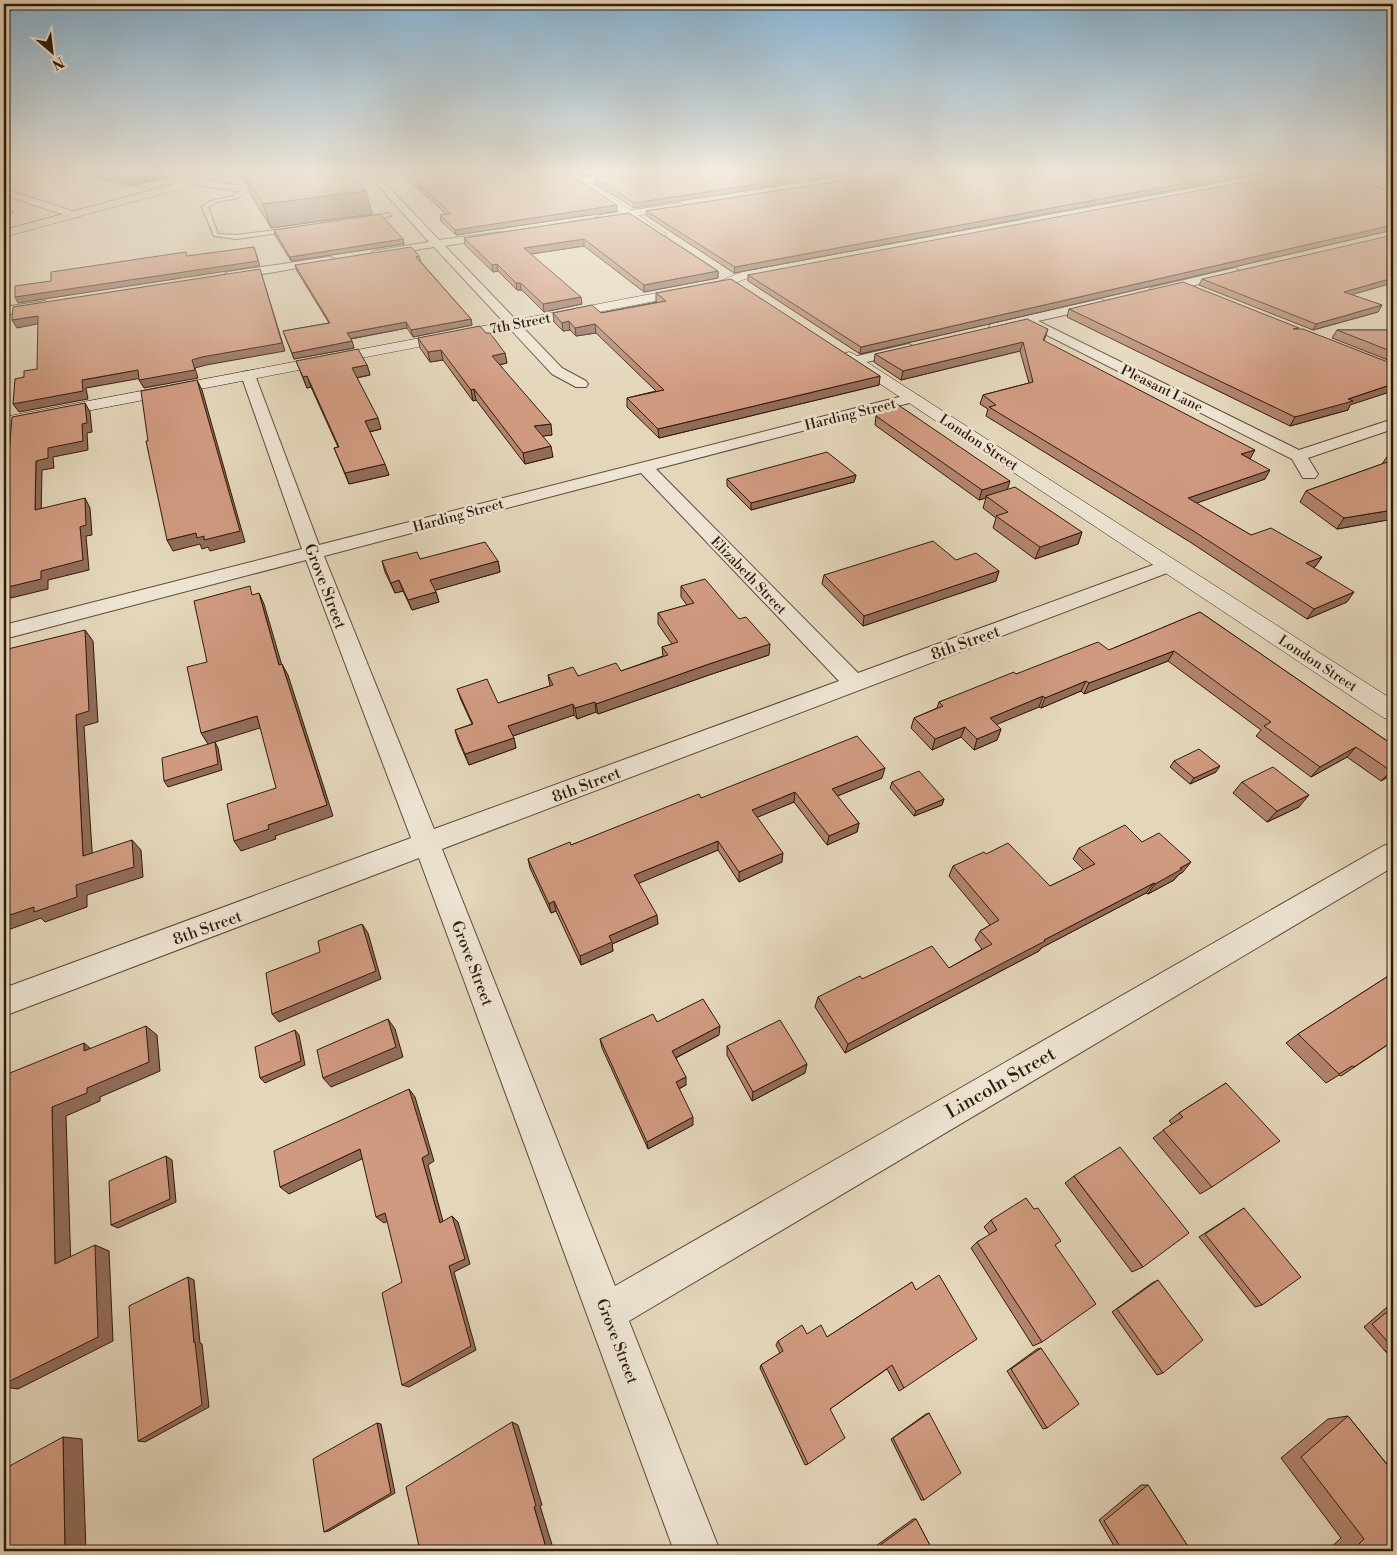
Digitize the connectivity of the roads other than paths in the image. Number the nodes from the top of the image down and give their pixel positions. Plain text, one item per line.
1 (437, 244) joint
2 (915, 244) edge
3 (368, 254) edge
4 (339, 259) edge
5 (1249, 269) edge
6 (716, 271) edge
7 (220, 277) edge
8 (732, 280) junction
9 (1182, 285) junction
10 (748, 290) edge
11 (1201, 292) edge
12 (1146, 293) edge
13 (1118, 299) edge
14 (53, 303) edge
15 (4, 311) edge
16 (1026, 320) junction
17 (512, 324) junction
18 (988, 329) edge
19 (921, 345) edge
20 (838, 350) edge
21 (854, 361) junction
22 (248, 375) junction
23 (582, 384) dead end
24 (912, 398) junction
25 (4, 422) edge
26 (1393, 424) edge
27 (1298, 456) junction
28 (645, 467) junction
29 (1309, 474) dead end
30 (313, 553) junction
31 (1168, 566) junction
32 (4, 632) edge
33 (854, 683) junction
34 (1393, 712) edge
35 (427, 844) junction
36 (1393, 854) edge
37 (4, 1002) edge
38 (607, 1312) junction
39 (698, 1551) edge

1 - 3 street
1 - 17 street
2 - 8 street, 7th Street
4 - 7 street
5 - 9 street
6 - 8 street
8 - 10 street
8 - 17 street, 7th Street
9 - 11 street
9 - 12 street
13 - 16 street
14 - 15 street
16 - 18 street
16 - 27 street, Pleasant Lane
17 - 22 street, 7th Street
17 - 23 street
19 - 21 street
20 - 21 street, London Street
21 - 24 street, London Street
22 - 25 street, 7th Street
22 - 30 street, Grove Street
24 - 28 street, Harding Street
24 - 31 street, London Street
26 - 27 street
27 - 29 street
28 - 30 street, Harding Street
28 - 33 street, Elizabeth Street
30 - 32 street, Harding Street
30 - 35 street, Grove Street
31 - 33 street, 8th Street
31 - 34 street, London Street
33 - 35 street, 8th Street
35 - 37 street, 8th Street
35 - 38 street, Grove Street
36 - 38 street, Lincoln Street
38 - 39 street, Grove Street

